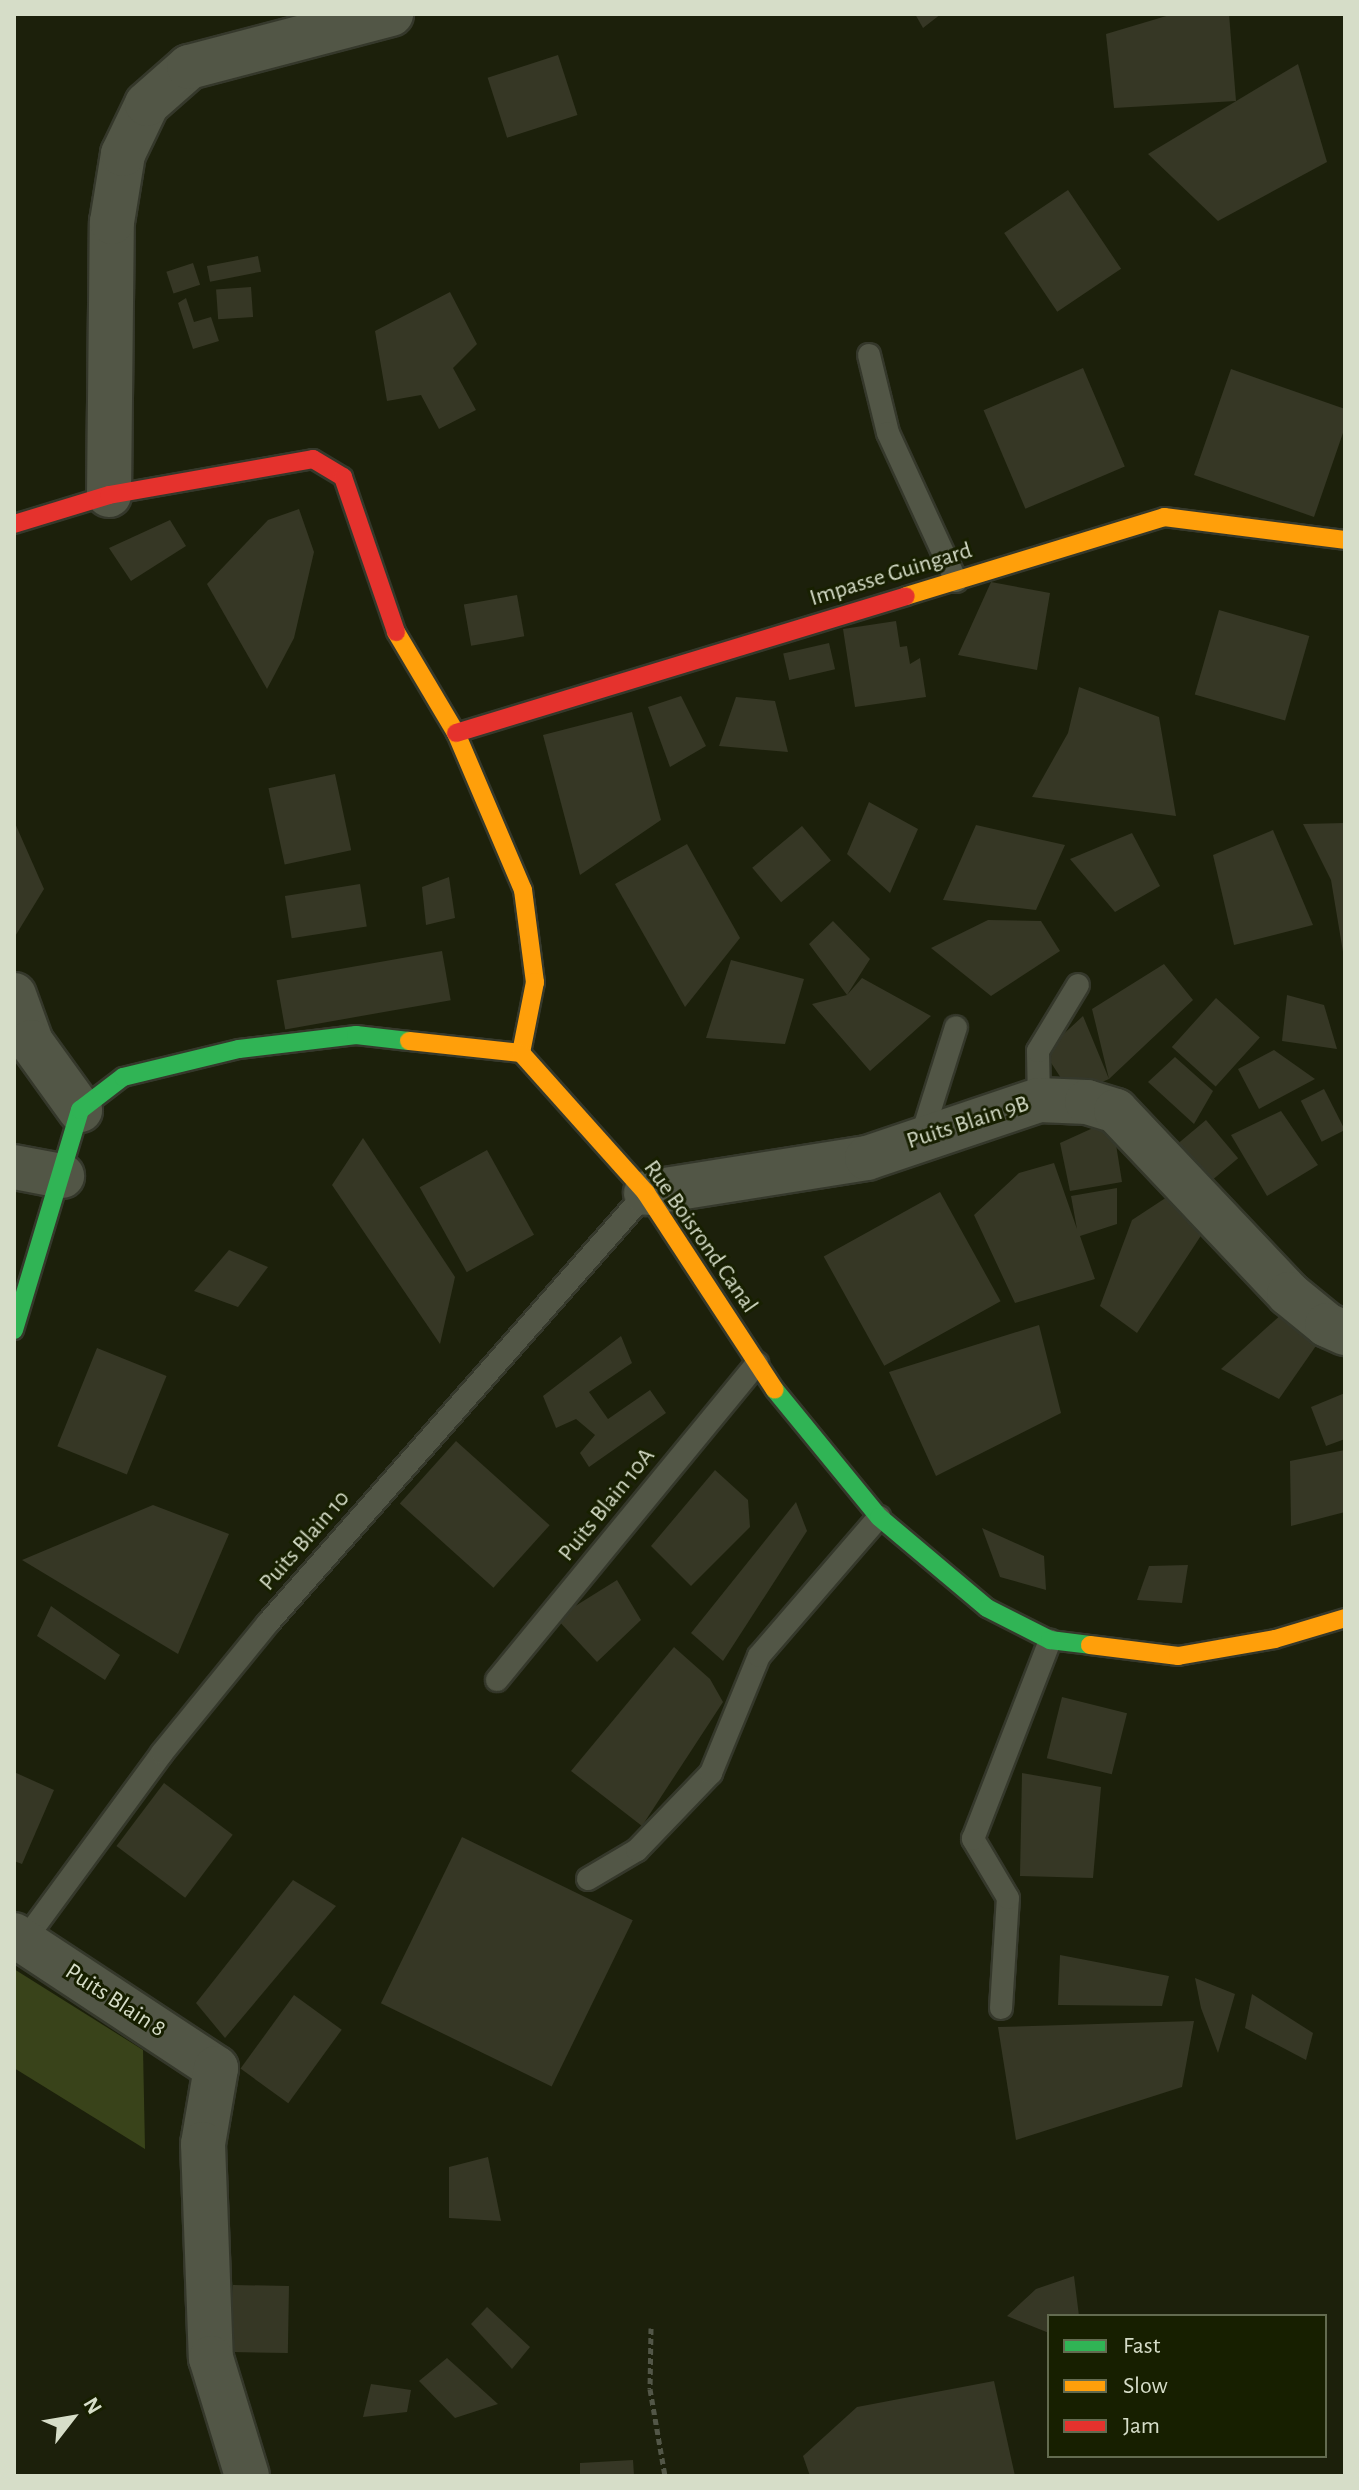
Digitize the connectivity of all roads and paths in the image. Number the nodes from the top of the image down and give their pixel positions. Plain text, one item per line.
1 (391, 14) edge
2 (869, 355) dead end
3 (109, 495) junction
4 (14, 524) edge
5 (1345, 540) edge
6 (956, 581) junction
7 (456, 733) junction
8 (1078, 985) dead end
9 (14, 995) edge
10 (956, 1027) dead end
11 (521, 1053) junction
12 (1039, 1100) junction
13 (80, 1110) junction
14 (921, 1138) junction
15 (14, 1167) edge
16 (62, 1176) junction
17 (646, 1193) junction
18 (14, 1330) edge
19 (1345, 1333) edge
20 (757, 1363) junction
21 (879, 1517) junction
22 (1345, 1618) edge
23 (1050, 1640) junction
24 (497, 1680) dead end
25 (588, 1879) dead end
26 (19, 1938) edge
27 (1001, 2008) dead end
28 (651, 2328) dead end
29 (247, 2476) edge
30 (665, 2476) edge

1 - 3 street
2 - 6 lane
3 - 4 street
3 - 7 street
5 - 6 street, Impasse Guingard
6 - 7 street, Impasse Guingard
7 - 11 street
8 - 12 lane
9 - 13 street
10 - 14 lane
11 - 13 street
11 - 17 street, Rue Boisrond Canal
12 - 14 street, Puits Blain 9B
12 - 19 street, Puits Blain 9B
13 - 16 street
14 - 17 street, Puits Blain 9B
15 - 16 street
16 - 18 street
17 - 20 street, Rue Boisrond Canal
17 - 26 lane, Puits Blain 10
20 - 21 street, Rue Boisrond Canal
20 - 24 lane, Puits Blain 10A
21 - 23 street, Rue Boisrond Canal
21 - 25 lane
22 - 23 street, Rue Boisrond Canal
23 - 27 lane
26 - 29 street, Puits Blain 8
28 - 30 path

